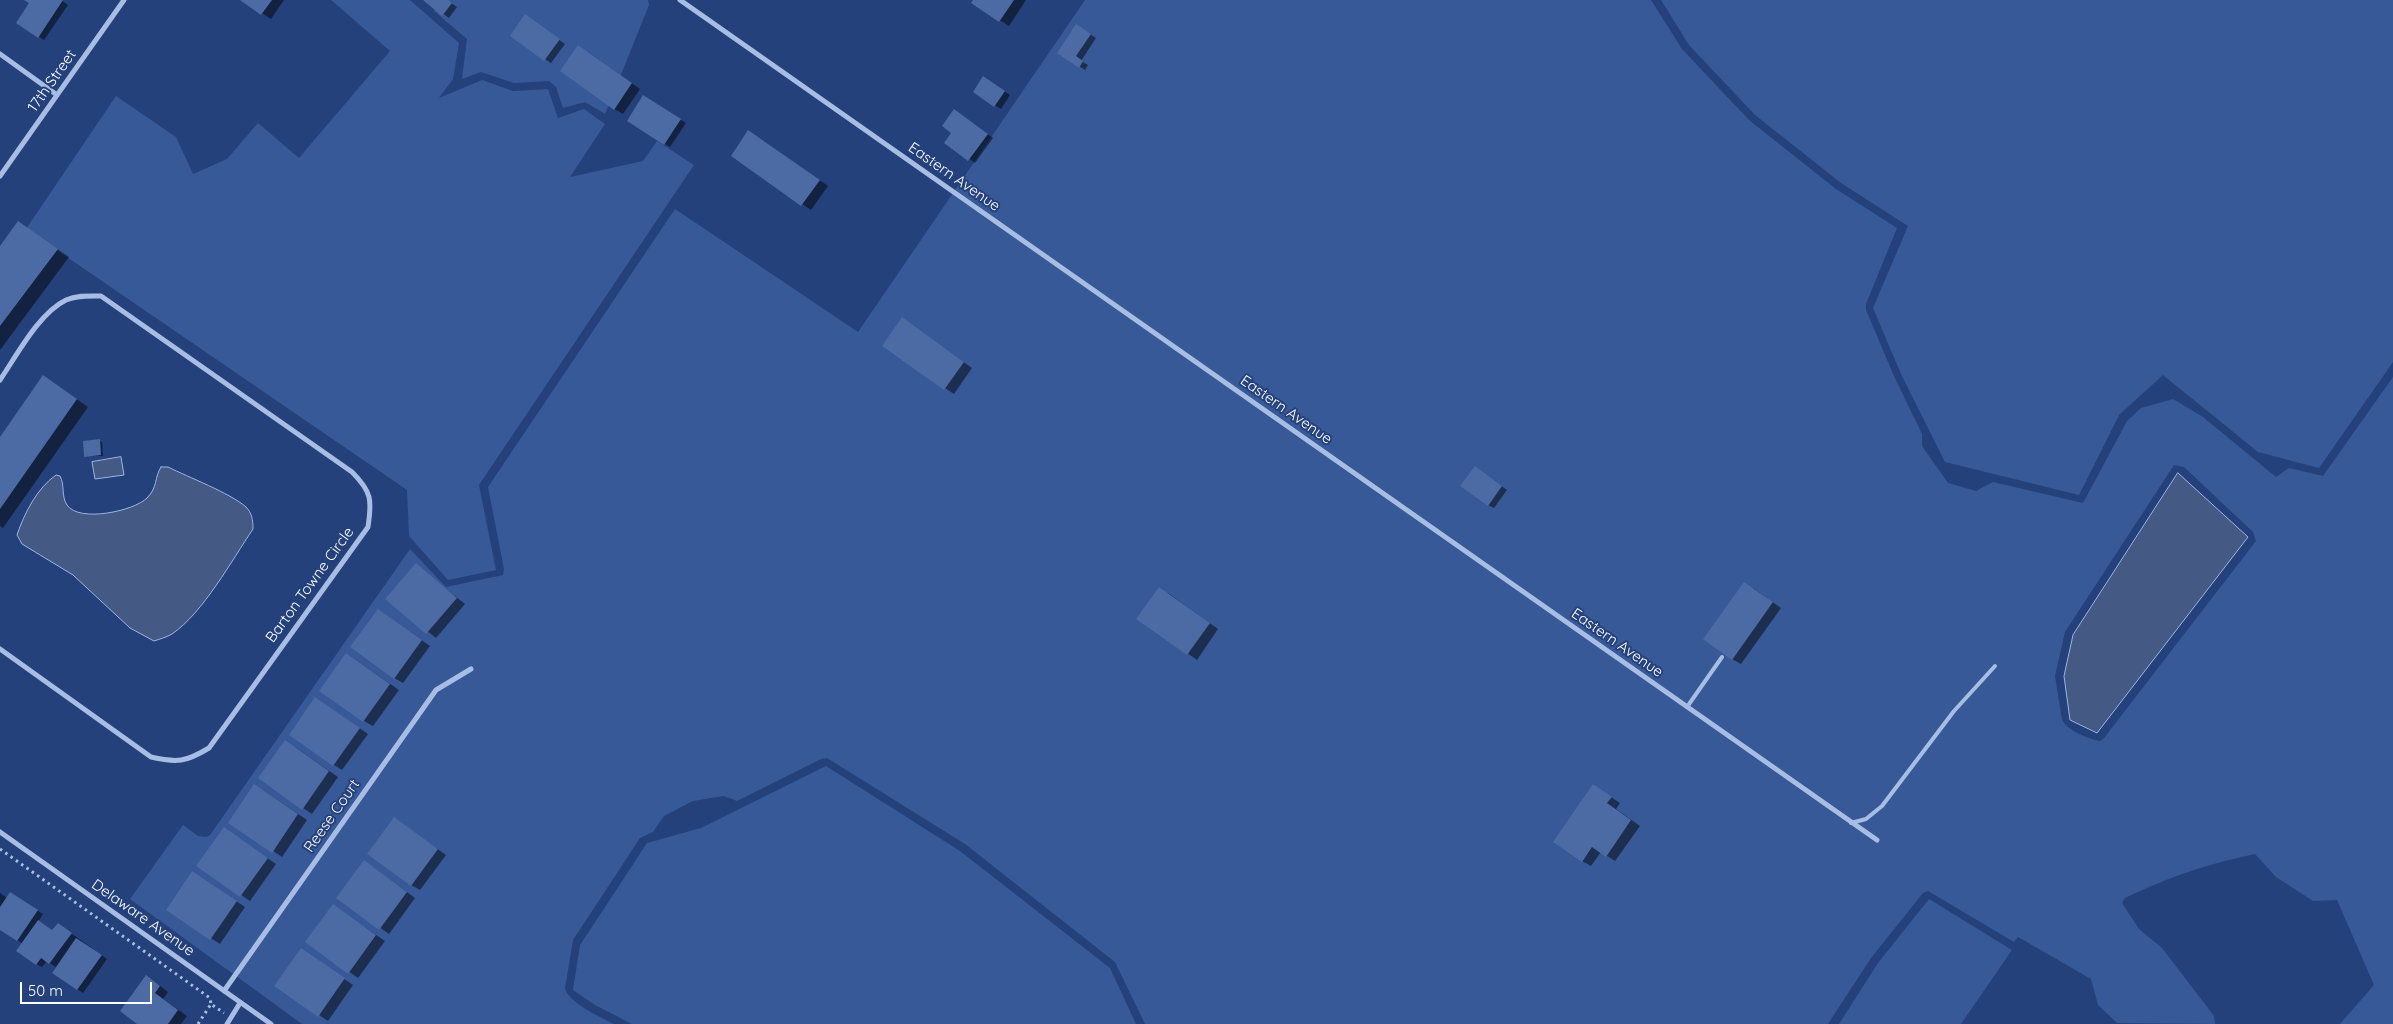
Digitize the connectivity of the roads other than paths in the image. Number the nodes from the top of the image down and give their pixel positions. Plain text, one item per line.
1 (124, 0) edge
2 (680, 0) edge
3 (0, 54) edge
4 (57, 96) junction
5 (0, 176) edge
6 (0, 380) edge
7 (0, 649) edge
8 (1722, 657) dead end
9 (1995, 666) dead end
10 (472, 669) dead end
11 (1687, 707) junction
12 (1851, 823) junction
13 (0, 832) edge
14 (1877, 840) dead end
15 (224, 991) junction
16 (240, 1003) junction
17 (227, 1024) edge
18 (271, 1024) edge

1 - 4 street, 17th Street
2 - 11 street, Eastern Avenue
3 - 4 street
4 - 5 street, 17th Street
6 - 7 street, Barton Towne Circle
8 - 11 lane
9 - 12 lane
10 - 15 street, Reese Court
11 - 12 street, Eastern Avenue
12 - 14 street, Eastern Avenue
13 - 15 street, Delaware Avenue
15 - 16 street, Delaware Avenue
16 - 17 street
16 - 18 street, Delaware Avenue

